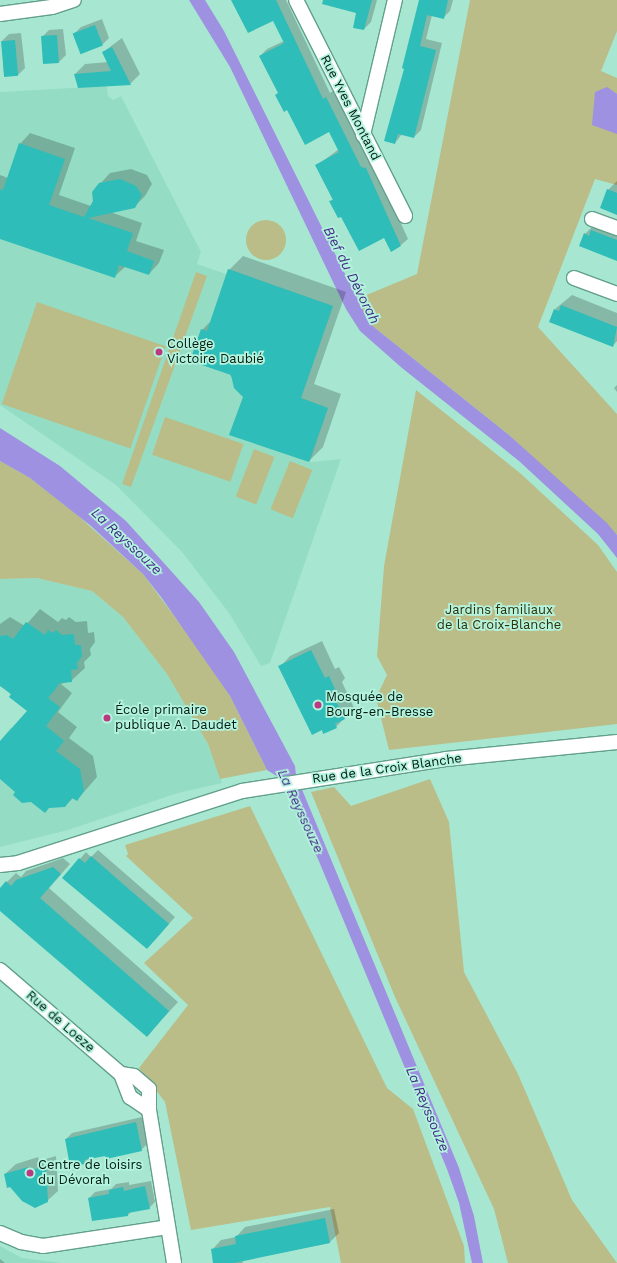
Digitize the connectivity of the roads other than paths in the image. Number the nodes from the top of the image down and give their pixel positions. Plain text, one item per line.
1 (74, 0) edge
2 (296, 0) edge
3 (395, 0) edge
4 (0, 14) edge
5 (363, 135) junction
6 (404, 216) dead end
7 (592, 219) dead end
8 (617, 228) edge
9 (574, 278) dead end
10 (617, 294) edge
11 (617, 742) edge
12 (0, 865) edge
13 (0, 970) edge
14 (121, 1074) junction
15 (149, 1110) junction
16 (168, 1228) junction
17 (0, 1233) edge
18 (174, 1263) edge

1 - 4 street
2 - 5 street, Rue Yves Montand
3 - 5 street
5 - 6 street, Rue Yves Montand
7 - 8 street
9 - 10 street
11 - 12 street, Rue de la Croix Blanche
13 - 14 street, Rue de Loeze
14 - 15 street, Rue de Loeze
14 - 15 street, Rue de Loeze
15 - 16 street, Rue de Loeze
16 - 17 street
16 - 18 street, Rue de Loeze

